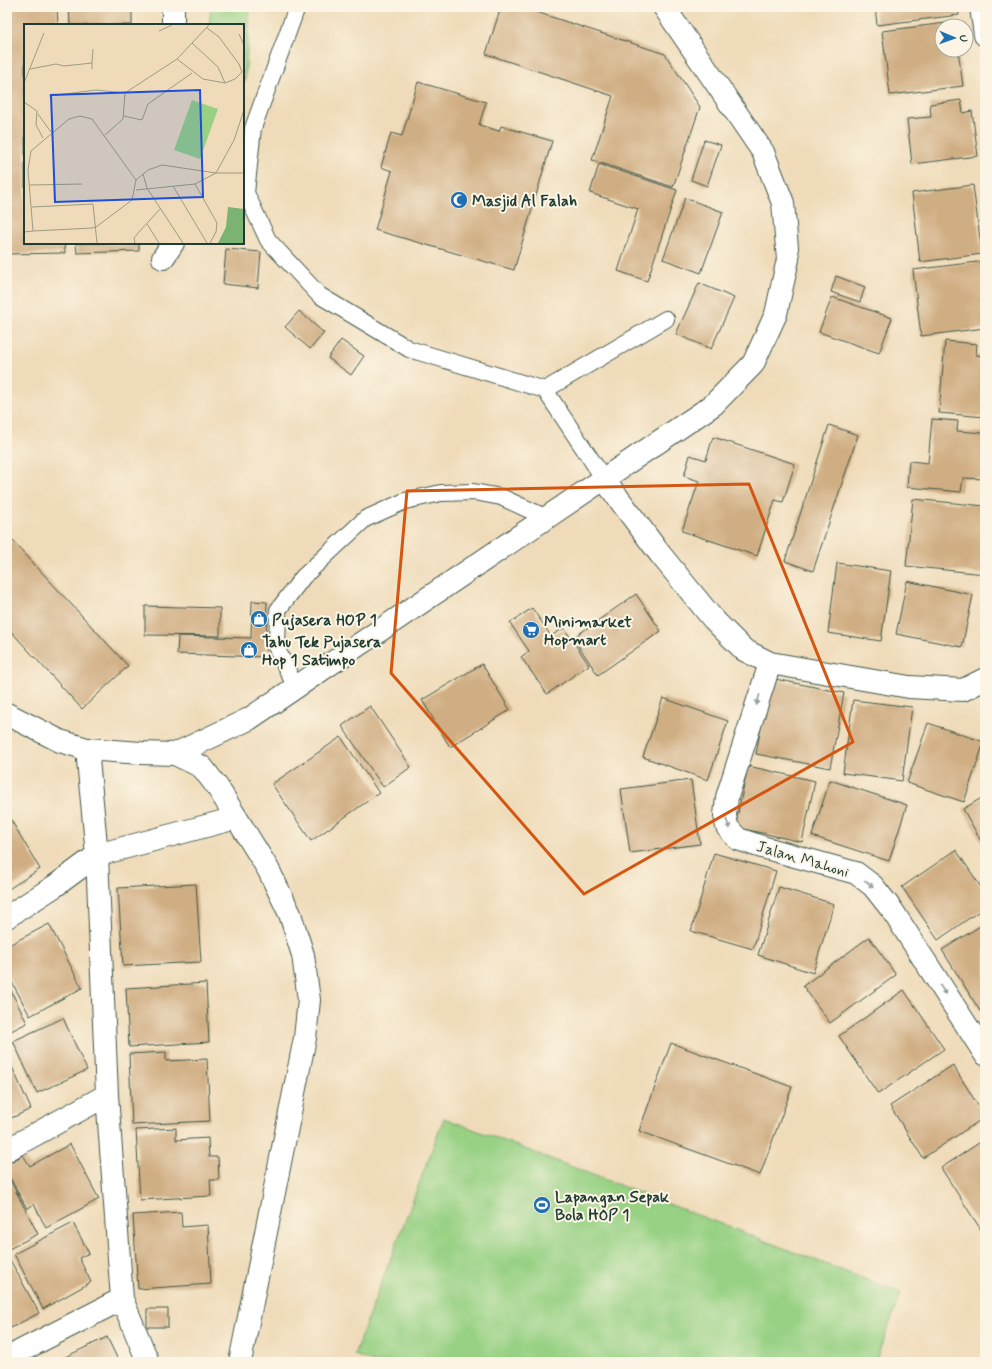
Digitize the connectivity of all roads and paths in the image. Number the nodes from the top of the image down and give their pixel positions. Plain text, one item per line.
1 (173, 7) edge
2 (297, 7) edge
3 (664, 7) edge
4 (981, 7) edge
5 (173, 24) edge
6 (985, 35) edge
7 (666, 319) dead end
8 (545, 390) junction
9 (604, 479) junction
10 (546, 518) junction
11 (770, 663) junction
12 (985, 679) edge
13 (296, 688) junction
14 (7, 714) edge
15 (87, 749) junction
16 (175, 754) junction
17 (236, 818) junction
18 (98, 855) junction
19 (7, 917) edge
20 (985, 1054) edge
21 (108, 1094) junction
22 (7, 1150) edge
23 (122, 1299) junction
24 (7, 1358) edge
25 (148, 1362) edge
26 (240, 1362) edge

1 - 5 street
2 - 8 lane
3 - 9 street
4 - 6 street
7 - 8 lane
8 - 9 lane
9 - 10 street
9 - 11 street
10 - 13 street
10 - 13 lane
11 - 12 street
11 -> 20 street, Jalan Mahoni
13 - 16 street
14 - 15 street
15 - 16 street
15 - 18 street
16 - 17 street
17 - 18 street
17 - 26 street
18 - 19 street
18 - 21 street
21 - 22 street
21 - 23 street
23 - 24 street
23 - 25 street

